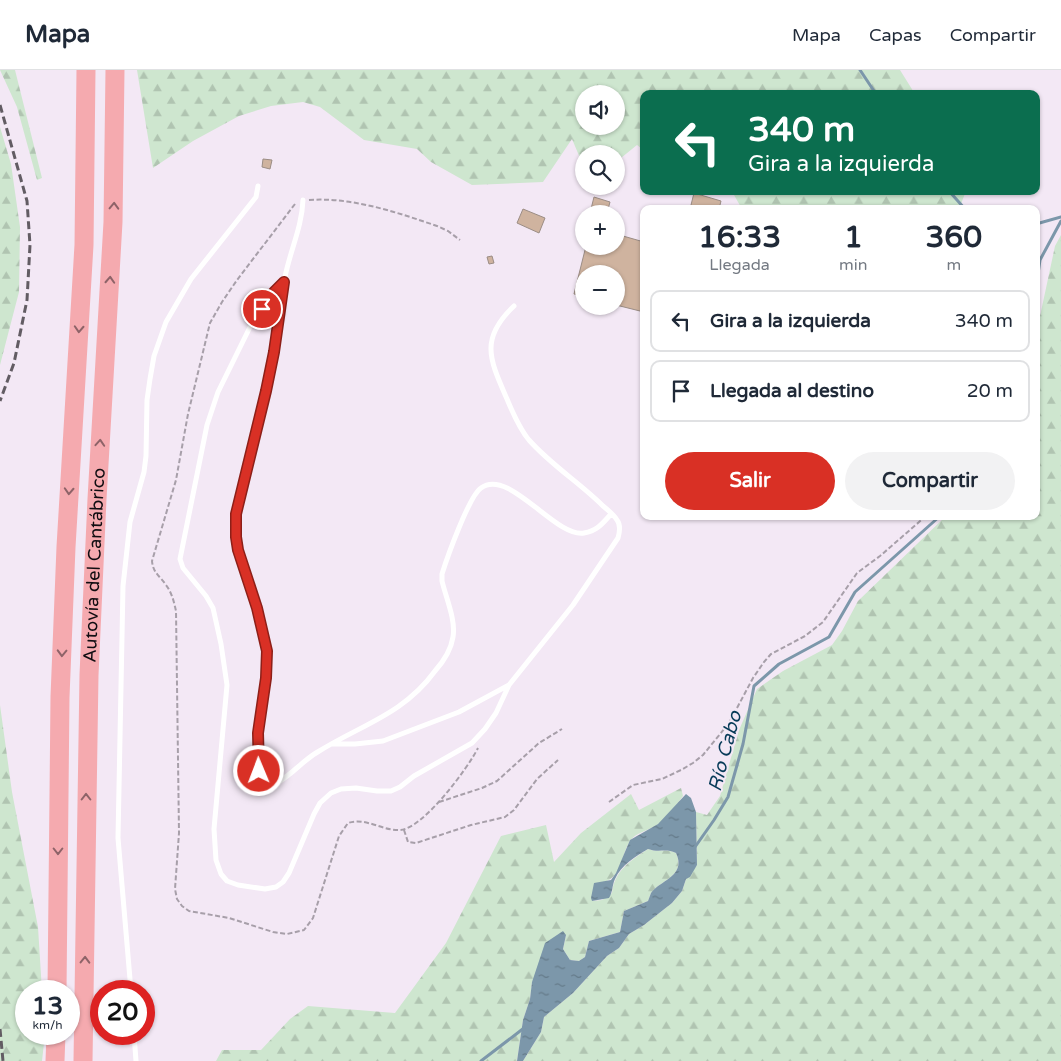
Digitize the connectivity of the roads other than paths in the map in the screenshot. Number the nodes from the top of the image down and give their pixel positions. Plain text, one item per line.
1 (79, 70) edge
2 (86, 70) edge
3 (115, 70) edge
4 (258, 186) dead end
5 (303, 200) road end
6 (84, 245) junction
7 (284, 282) junction
8 (514, 306) dead end
9 (611, 514) junction
10 (510, 685) junction
11 (332, 744) junction
12 (57, 980) edge
13 (130, 980) edge
14 (56, 1045) edge
15 (135, 1045) edge
16 (55, 1061) edge
17 (83, 1061) edge
18 (136, 1061) edge

1 - 6 highway
2 - 6 highway, Autovía del Cantábrico
17 -> 3 highway, Autovía del Cantábrico
4 - 13 lane
5 - 7 lane
6 -> 12 highway, Autovía del Cantábrico
7 - 10 lane
7 - 11 lane
8 - 9 lane
9 - 10 lane
9 - 11 lane
10 - 11 lane
14 - 16 highway
15 - 18 lane

